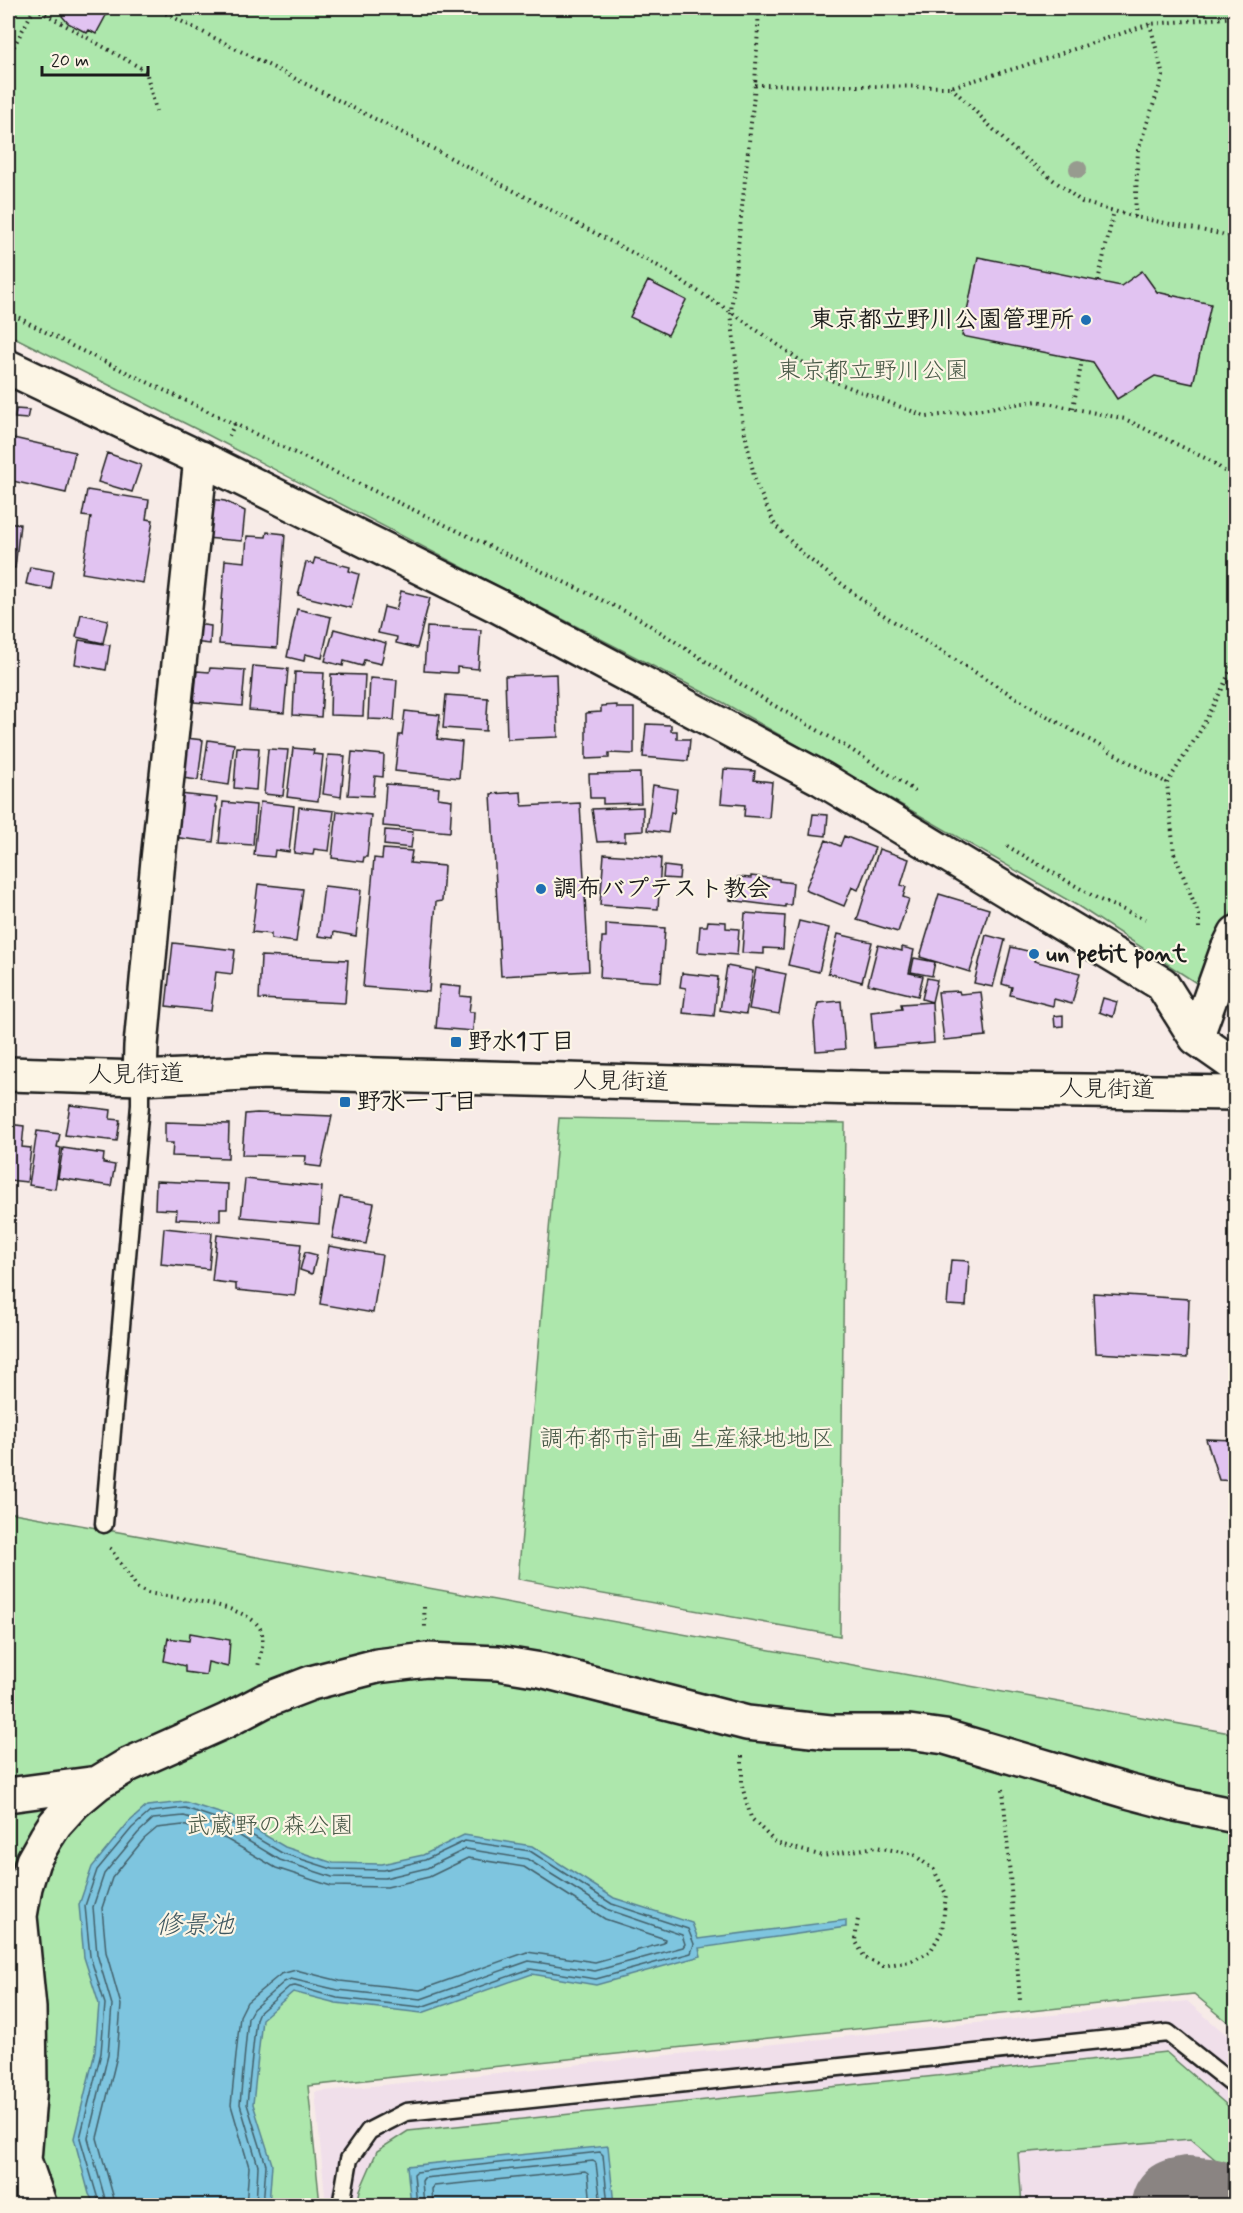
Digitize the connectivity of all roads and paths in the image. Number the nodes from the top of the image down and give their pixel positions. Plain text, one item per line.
1 (35, 8) edge
2 (154, 8) edge
3 (759, 8) edge
4 (1236, 17) edge
5 (1150, 24) junction
6 (8, 57) edge
7 (755, 84) junction
8 (951, 87) junction
9 (156, 111) dead end
10 (1114, 211) junction
11 (1236, 211) edge
12 (1135, 217) junction
13 (1234, 237) edge
14 (1098, 281) dead end
15 (8, 312) edge
16 (731, 312) junction
17 (1082, 360) dead end
18 (8, 367) edge
19 (1073, 408) junction
20 (201, 458) junction
21 (1236, 480) edge
22 (1236, 658) edge
23 (1167, 783) junction
24 (920, 794) dead end
25 (999, 842) dead end
26 (1145, 919) dead end
27 (1236, 933) edge
28 (1198, 937) dead end
29 (1196, 1038) junction
30 (1236, 1066) edge
31 (8, 1074) edge
32 (140, 1078) junction
33 (1236, 1093) edge
34 (104, 1524) joint
35 (264, 1701) junction
36 (747, 1723) junction
37 (1000, 1752) junction
38 (98, 1783) junction
39 (8, 1795) edge
40 (1236, 1816) edge
41 (14, 1904) edge
42 (858, 1919) dead end
43 (1020, 2000) dead end
44 (1236, 2086) edge
45 (24, 2160) junction
46 (8, 2192) edge
47 (40, 2205) edge
48 (341, 2205) edge

1 - 6 path
1 - 9 path
2 - 16 path
3 - 7 path
4 - 5 path
5 - 8 path
5 - 12 path
7 - 8 path
7 - 16 path
8 - 10 path
10 - 12 path
10 - 14 path
11 - 13 path
12 - 13 path
15 - 24 path
16 - 19 path
16 - 23 path
17 - 19 path
18 - 20 street
19 - 21 path
20 - 29 street
20 - 32 street
22 - 23 path
23 - 28 path
25 - 26 path
27 - 29 street
29 - 30 street
31 - 32 street, 人見街道
32 - 33 street, 人見街道
32 - 34 lane
34 - 35 path
35 - 36 street
35 - 38 street
36 - 37 street
36 - 42 path
37 - 40 street
37 - 43 path
38 - 39 street
38 - 41 street
41 - 45 street
44 - 48 lane
45 - 46 street
45 - 47 street

